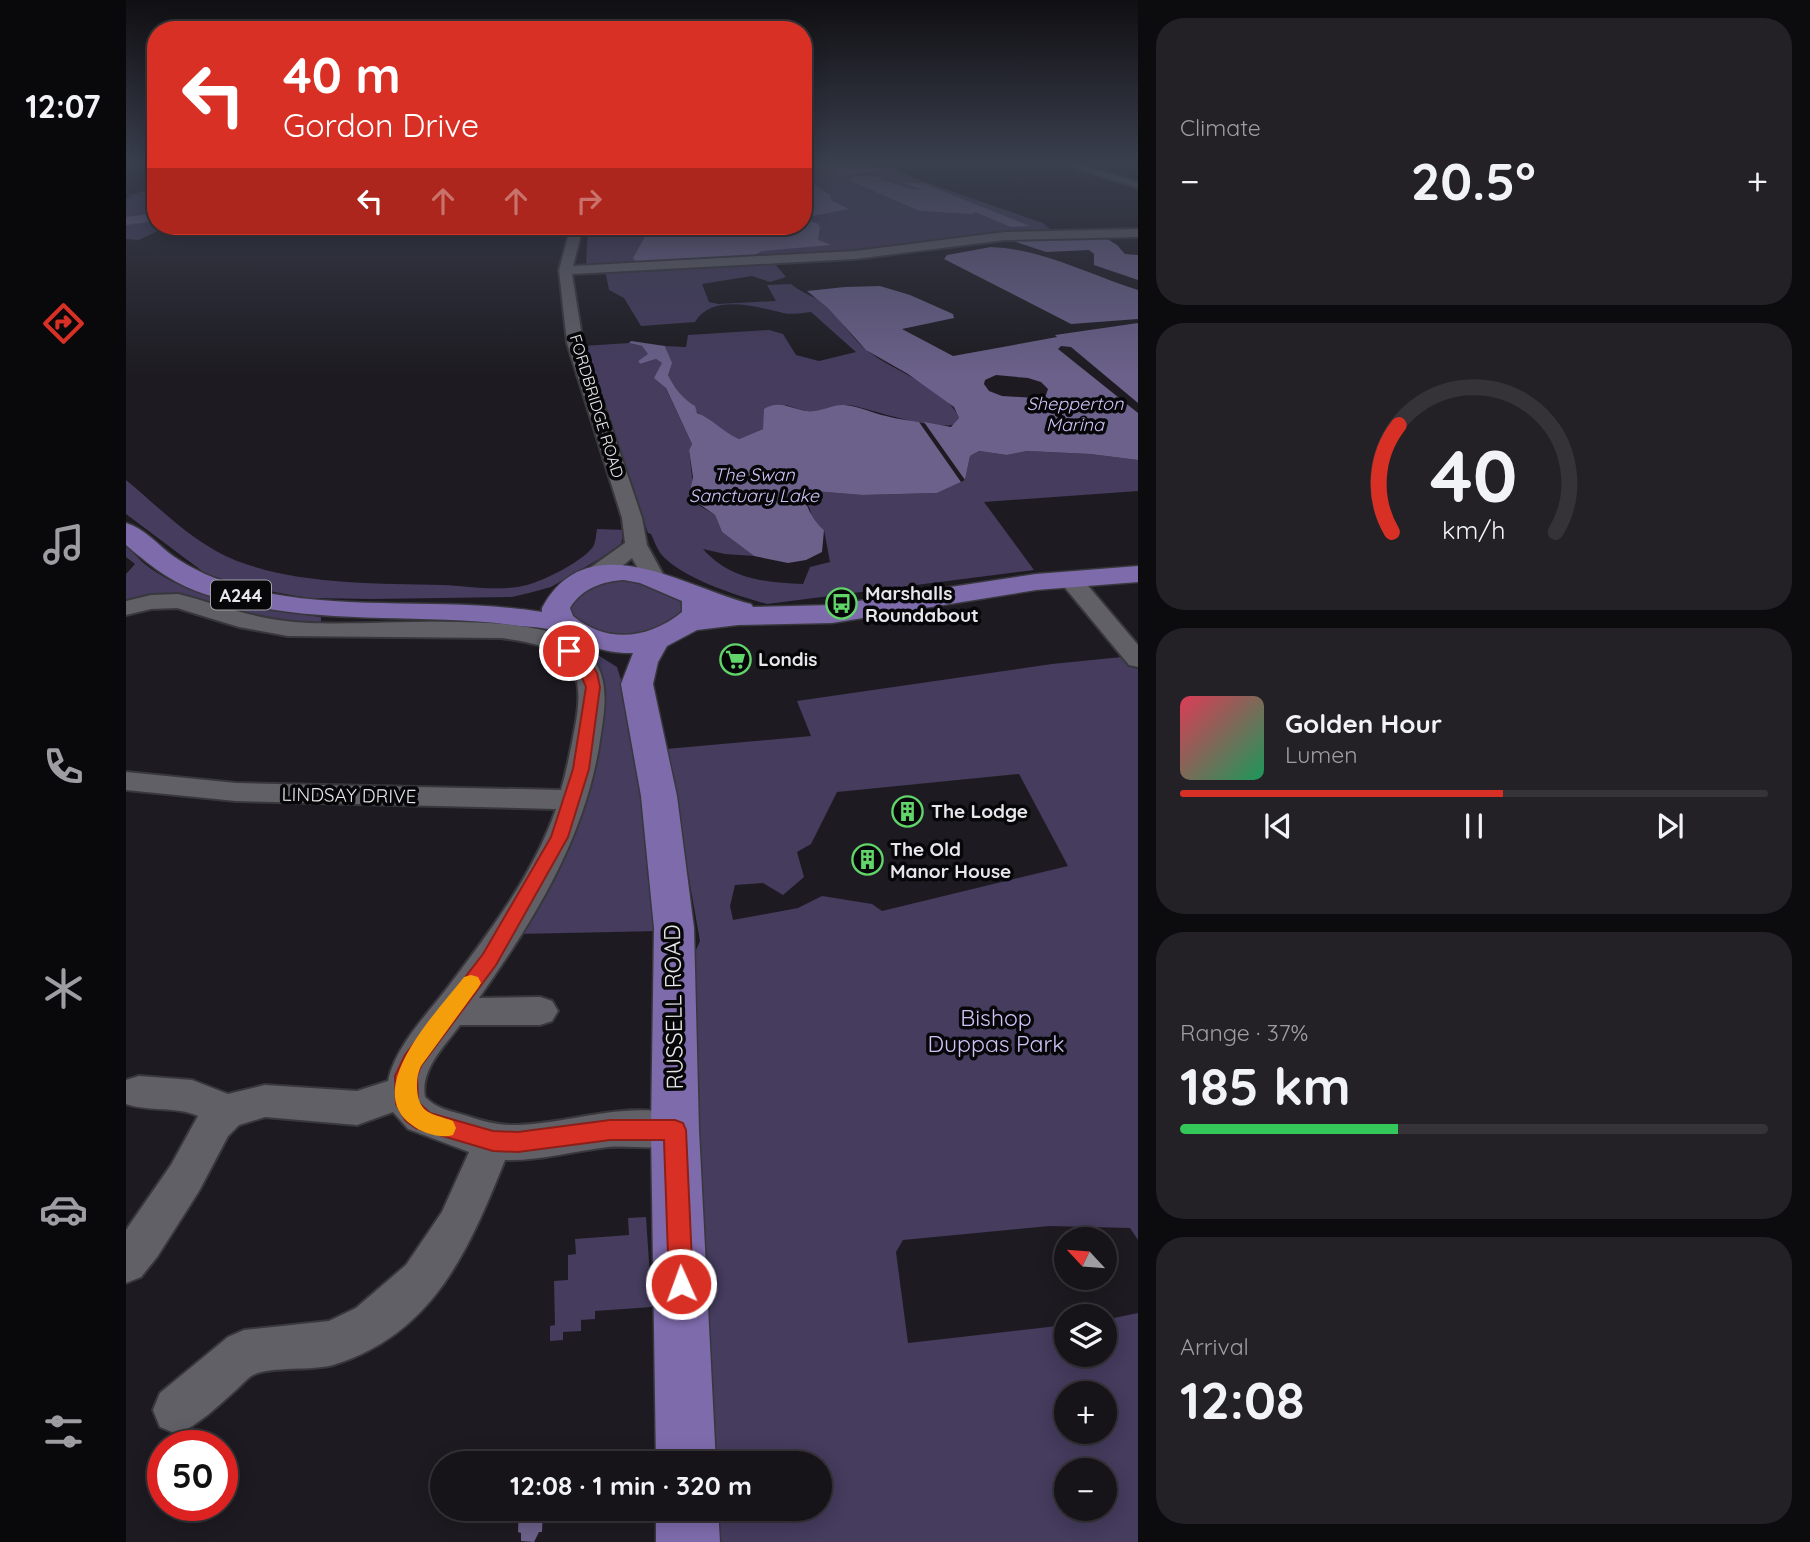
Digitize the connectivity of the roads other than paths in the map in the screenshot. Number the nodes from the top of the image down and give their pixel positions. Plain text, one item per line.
1 (1138, 233) edge
2 (575, 235) edge
3 (565, 270) junction
4 (126, 531) edge
5 (636, 545) junction
6 (1138, 574) edge
7 (595, 575) junction
8 (653, 576) junction
9 (1070, 579) junction
10 (567, 591) junction
11 (126, 608) edge
12 (691, 608) junction
13 (479, 612) junction
14 (331, 620) junction
15 (577, 639) junction
16 (654, 640) junction
17 (1138, 660) edge
18 (637, 684) junction
19 (126, 781) edge
20 (572, 800) junction
21 (452, 1007) junction
22 (540, 1011) dead end
23 (139, 1092) dead end
24 (405, 1092) junction
25 (227, 1111) junction
26 (675, 1130) junction
27 (493, 1141) junction
28 (126, 1262) edge
29 (177, 1410) dead end
30 (686, 1451) edge
31 (687, 1521) edge
32 (688, 1542) edge

1 - 3 street
2 - 3 street, FORDBRIDGE ROAD
3 - 5 street, FORDBRIDGE ROAD
4 - 14 main road, A244
5 - 7 street
5 - 8 street, FORDBRIDGE ROAD
6 - 9 main road
7 - 8 main road
7 - 10 main road
8 - 12 main road
9 - 12 main road
9 - 17 street
10 - 13 main road, A244
10 - 15 main road
11 - 14 street
12 - 16 main road
13 - 14 main road, A244
13 - 15 main road, A244
14 - 15 street
15 - 16 main road
15 - 18 main road
15 - 20 street
16 - 18 main road
18 - 26 main road, RUSSELL ROAD
19 - 20 street, LINDSAY DRIVE
20 - 21 street
21 - 22 street
21 - 24 street
23 - 25 street
24 - 25 street
24 - 27 street
25 - 28 street
26 - 27 street
26 - 30 main road, RUSSELL ROAD
27 - 29 street
31 - 32 main road

